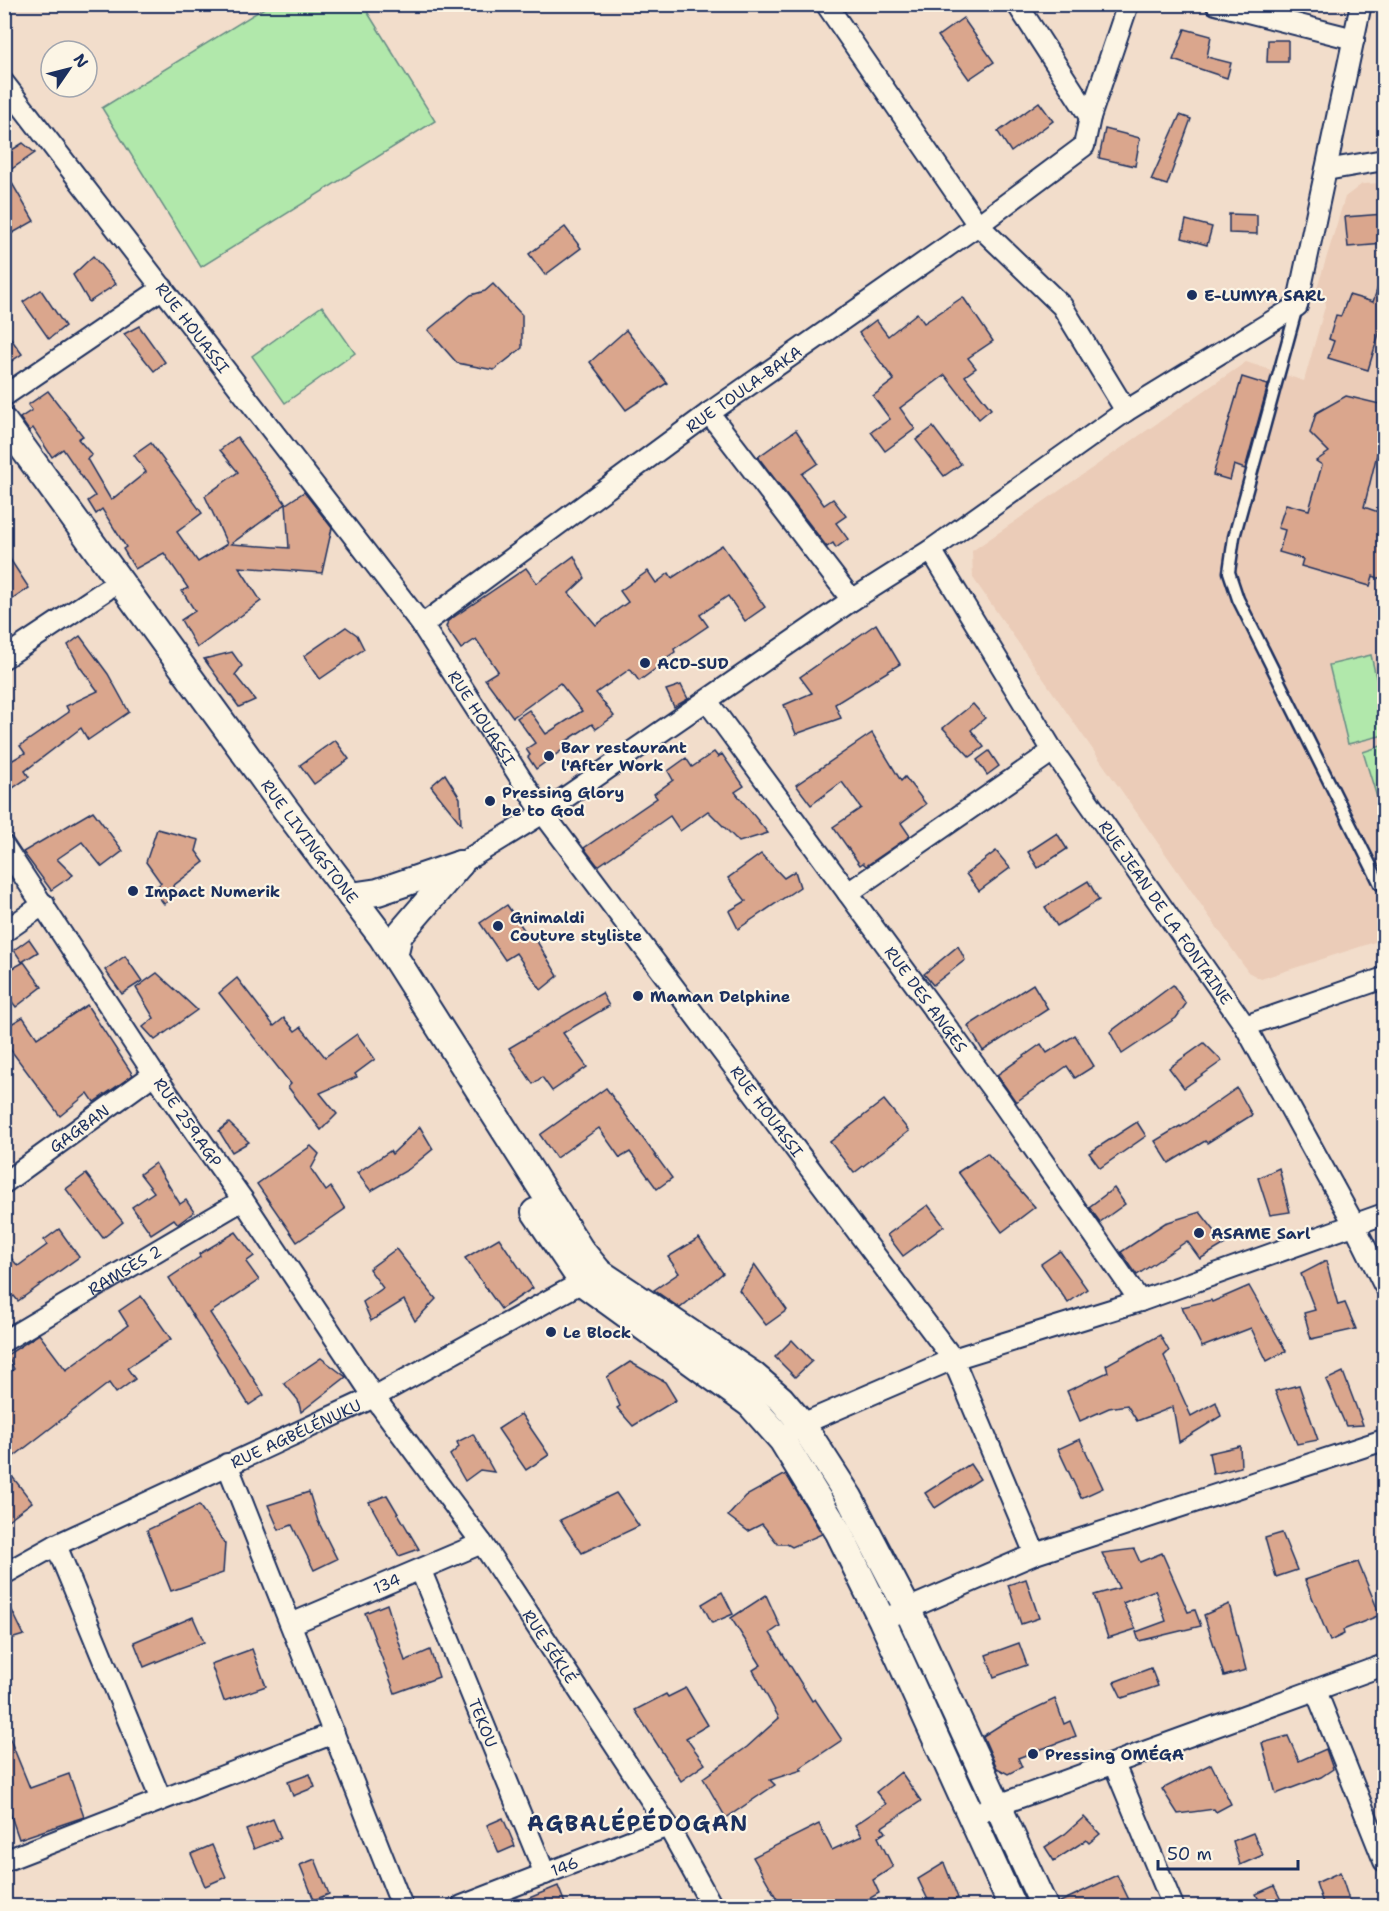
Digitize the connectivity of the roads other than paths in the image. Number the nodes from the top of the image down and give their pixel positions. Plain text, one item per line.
1 (826, 4) edge
2 (1017, 4) edge
3 (1128, 4) edge
4 (1216, 4) edge
5 (1361, 4) edge
6 (1354, 39) junction
7 (4, 83) edge
8 (1090, 117) junction
9 (1384, 160) edge
10 (1326, 170) junction
11 (978, 225) junction
12 (163, 288) junction
13 (1297, 306) junction
14 (4, 396) edge
15 (1126, 411) junction
16 (709, 413) junction
17 (4, 422) edge
18 (4, 449) edge
19 (932, 550) junction
20 (113, 586) junction
21 (852, 600) junction
22 (422, 626) junction
23 (4, 658) edge
24 (707, 701) junction
25 (1053, 751) junction
26 (543, 813) junction
27 (4, 846) edge
28 (460, 864) junction
29 (1380, 884) dead end
30 (848, 893) junction
31 (351, 896) junction
32 (44, 904) junction
33 (4, 932) edge
34 (382, 946) junction
35 (1384, 978) edge
36 (1245, 1026) junction
37 (154, 1074) junction
38 (4, 1183) edge
39 (243, 1200) junction
40 (1384, 1214) edge
41 (1354, 1224) junction
42 (591, 1277) junction
43 (1384, 1285) edge
44 (1140, 1301) junction
45 (4, 1341) edge
46 (953, 1359) junction
47 (374, 1397) junction
48 (792, 1432) junction
49 (1384, 1440) edge
50 (227, 1464) junction
51 (482, 1543) junction
52 (56, 1545) junction
53 (1035, 1554) junction
54 (421, 1571) junction
55 (4, 1574) edge
56 (907, 1608) junction
57 (882, 1620) junction
58 (291, 1624) junction
59 (1384, 1665) edge
60 (1316, 1691) junction
61 (334, 1733) junction
62 (1114, 1764) junction
63 (161, 1800) junction
64 (997, 1804) junction
65 (971, 1815) junction
66 (668, 1826) junction
67 (4, 1861) edge
68 (1384, 1862) edge
69 (545, 1874) junction
70 (402, 1906) edge
71 (462, 1906) edge
72 (712, 1906) edge
73 (1012, 1906) edge
74 (1044, 1906) edge
75 (1173, 1906) edge

1 - 11 street
2 - 8 street
3 - 8 street, RUE TOULA-BAKA
4 - 6 street
5 - 6 street
6 - 10 street
7 - 12 street, RUE HOUASSI
8 - 11 street, RUE TOULA-BAKA
9 - 10 street
10 - 13 street
11 - 15 street
11 - 16 street, RUE TOULA-BAKA
12 - 14 street
12 - 22 street, RUE HOUASSI
13 - 15 street
13 - 29 lane
15 - 19 street
16 - 21 street
16 - 22 street, RUE TOULA-BAKA
17 - 20 street, RUE LIVINGSTONE
18 - 20 street, RUE LIVINGSTONE
19 - 21 street
19 - 25 street, RUE JEAN DE LA FONTAINE
20 - 23 street
20 - 31 street, RUE LIVINGSTONE
20 - 34 street, RUE LIVINGSTONE
21 - 24 street
22 - 26 street, RUE HOUASSI
24 - 26 street
24 - 30 street, RUE DES ANGES
25 - 30 street
25 - 36 street, RUE JEAN DE LA FONTAINE
26 - 28 street
26 - 46 street, RUE HOUASSI
27 - 32 street, RUE 259.AGP
28 - 31 street
28 - 34 street
30 - 44 street, RUE DES ANGES
31 - 34 street, RUE LIVINGSTONE
32 - 33 street
32 - 37 street, RUE 259.AGP
34 - 42 street, RUE LIVINGSTONE
35 - 36 street
36 - 41 street, RUE JEAN DE LA FONTAINE
37 - 38 street, GAGBAN
37 - 39 street, RUE 259.AGP
39 - 45 street, RAMSÈS 2
39 - 47 street, RUE 259.AGP
40 - 41 street
41 - 43 street, RUE JEAN DE LA FONTAINE
41 - 44 street
42 - 47 street, RUE AGBÉLÉNUKU
42 - 48 street
44 - 46 street
46 - 48 street
46 - 53 street, RUE HOUASSI
47 - 50 street, RUE AGBÉLÉNUKU
47 - 51 street, RUE SÉKLÉ
48 - 56 street
48 - 57 street
49 - 53 street
50 - 52 street, RUE AGBÉLÉNUKU
50 - 58 street
51 - 54 street, 134
51 - 66 street, RUE SÉKLÉ
52 - 55 street, RUE AGBÉLÉNUKU
52 - 63 street
53 - 56 street
54 - 58 street, 134
54 - 69 street, TEKOU
56 - 57 street
56 - 64 street
57 - 65 street
58 - 61 street
59 - 60 street
60 - 62 street
60 - 68 street
61 - 63 street
61 - 70 street
62 - 64 street
62 - 75 street
63 - 67 street
64 - 65 street
64 - 74 street
65 - 73 street
66 - 69 street, 146
66 - 72 street, RUE SÉKLÉ
69 - 71 street, 146

